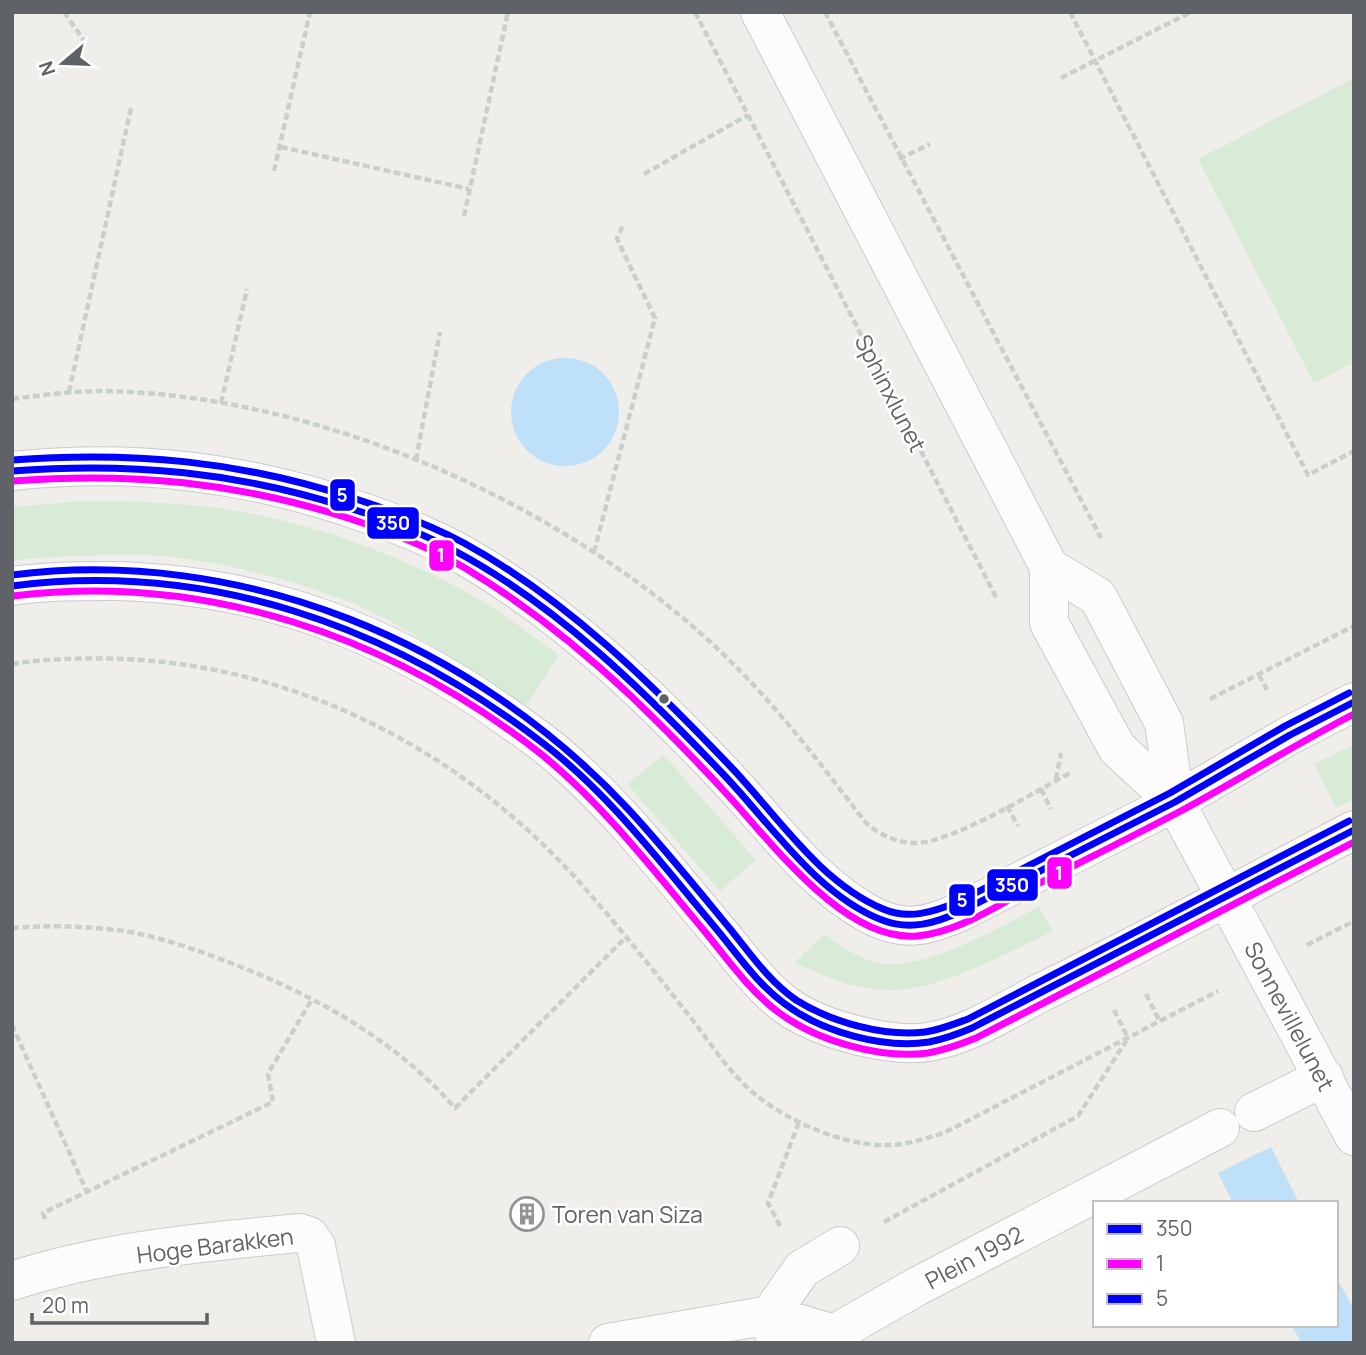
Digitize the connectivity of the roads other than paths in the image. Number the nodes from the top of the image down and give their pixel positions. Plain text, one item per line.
1 (760, 12) edge
2 (12, 471) edge
3 (1049, 567) junction
4 (12, 586) edge
5 (1354, 702) edge
6 (1175, 802) junction
7 (1354, 830) edge
8 (1226, 897) junction
9 (1324, 1077) junction
10 (1354, 1136) edge
11 (840, 1246) road end
12 (796, 1257) junction
13 (12, 1281) edge
14 (773, 1329) edge
15 (836, 1338) edge
16 (336, 1343) edge
17 (608, 1343) edge

1 - 3 street
2 - 6 street
3 - 6 street
3 - 6 street
4 - 8 street
5 - 6 street
6 - 8 street, Sonnevillelunet
7 - 8 street
8 - 9 street, Sonnevillelunet
9 - 10 street, Sonnevillelunet
9 - 15 street, Plein 1992
11 - 12 street
12 - 14 street
12 - 15 street
13 - 16 street, Hoge Barakken
14 - 15 street
14 - 17 street

